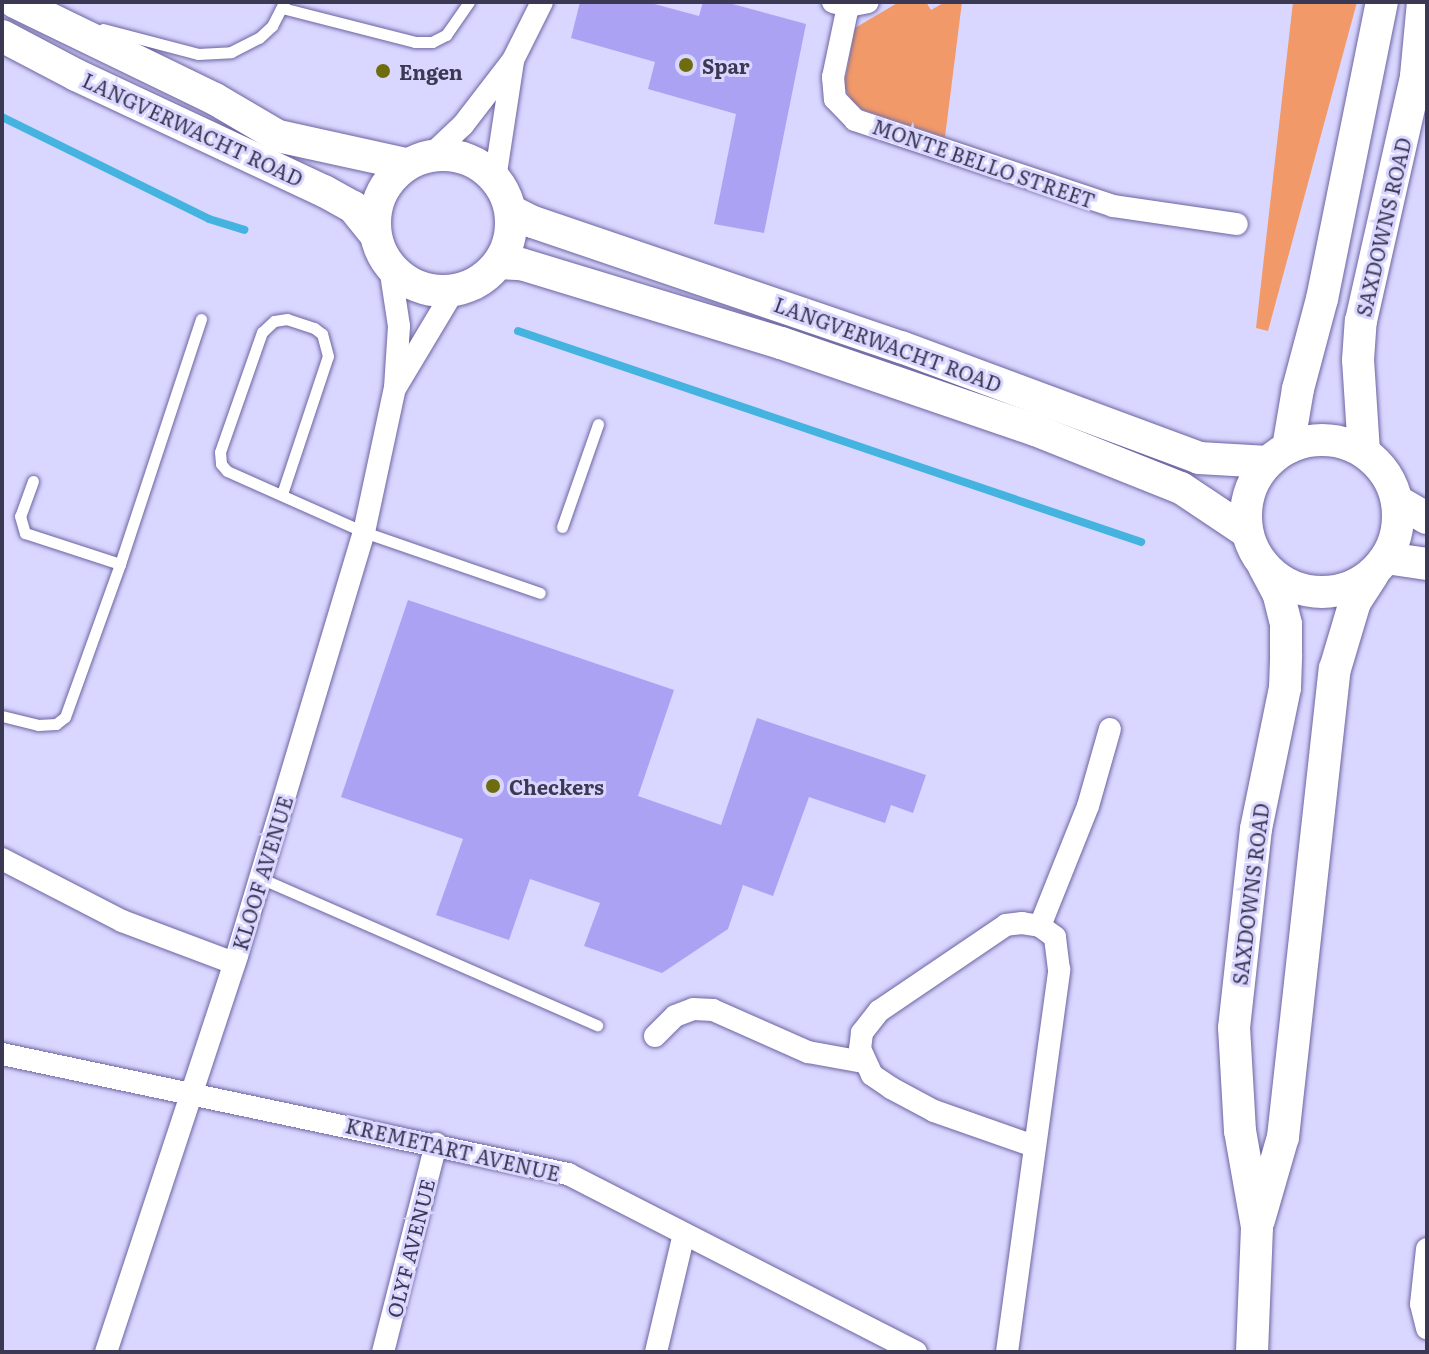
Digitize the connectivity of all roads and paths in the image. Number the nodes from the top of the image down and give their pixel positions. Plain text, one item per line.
1 (469, 2) edge
2 (542, 2) edge
3 (1382, 2) edge
4 (1423, 2) edge
5 (850, 3) edge
6 (283, 5) edge
7 (25, 6) edge
8 (2, 36) edge
9 (513, 60) junction
10 (418, 160) junction
11 (495, 179) junction
12 (511, 211) junction
13 (1237, 224) dead end
14 (375, 234) junction
15 (499, 263) junction
16 (390, 267) junction
17 (454, 290) junction
18 (201, 319) dead end
19 (395, 388) junction
20 (598, 424) dead end
21 (1364, 452) junction
22 (1278, 455) junction
23 (33, 481) dead end
24 (282, 494) junction
25 (1397, 501) junction
26 (1427, 518) edge
27 (562, 527) dead end
28 (364, 532) junction
29 (1247, 532) junction
30 (120, 564) junction
31 (1427, 564) edge
32 (1379, 566) junction
33 (1264, 567) junction
34 (540, 593) dead end
35 (2, 716) edge
36 (1110, 729) dead end
37 (2, 859) edge
38 (260, 878) junction
39 (1040, 926) junction
40 (234, 963) junction
41 (597, 1025) dead end
42 (655, 1036) dead end
43 (2, 1054) edge
44 (863, 1062) junction
45 (193, 1092) junction
46 (436, 1144) junction
47 (1034, 1146) junction
48 (1257, 1227) junction
49 (684, 1234) junction
50 (1427, 1249) edge
51 (1427, 1328) edge
52 (106, 1352) edge
53 (383, 1352) edge
54 (656, 1352) edge
55 (916, 1352) edge
56 (1007, 1352) edge
57 (1252, 1352) edge

1 - 6 lane
2 - 9 street
3 - 22 street
4 - 21 street, SAXDOWNS ROAD
5 - 13 street, MONTE BELLO STREET
6 - 7 lane
7 - 10 street, LANGVERWACHT ROAD
8 - 14 street, LANGVERWACHT ROAD
9 - 10 street
9 - 11 street
10 - 11 street
10 - 14 street
11 - 12 street
12 - 15 street
12 - 22 street, LANGVERWACHT ROAD
14 - 16 street
15 - 17 street
15 - 29 street, LANGVERWACHT ROAD
16 - 17 street
16 - 19 street, KLOOF AVENUE
17 - 19 street, KLOOF AVENUE
18 - 30 lane
19 - 28 street, KLOOF AVENUE
20 - 27 lane
21 - 22 street
21 - 25 street
22 - 29 street
23 - 30 lane
24 - 24 lane
24 - 28 lane
25 - 26 street
25 - 32 street
28 - 34 lane
28 - 38 street, KLOOF AVENUE
29 - 33 street
30 - 35 lane
31 - 32 street
32 - 33 street
32 - 48 street, SAXDOWNS ROAD
33 - 48 street, SAXDOWNS ROAD
36 - 39 street
37 - 40 street
38 - 40 street, KLOOF AVENUE
38 - 41 lane
39 - 44 street
39 - 47 street
40 - 45 street, KLOOF AVENUE
42 - 44 street
43 - 45 street, KREMETART AVENUE
44 - 47 street
45 - 46 street, KREMETART AVENUE
45 - 52 street, KLOOF AVENUE
46 - 49 street, KREMETART AVENUE
46 - 53 street, OLYF AVENUE
47 - 56 street
48 - 57 street, SAXDOWNS ROAD
49 - 54 street
49 - 55 street, KREMETART AVENUE
50 - 51 street

